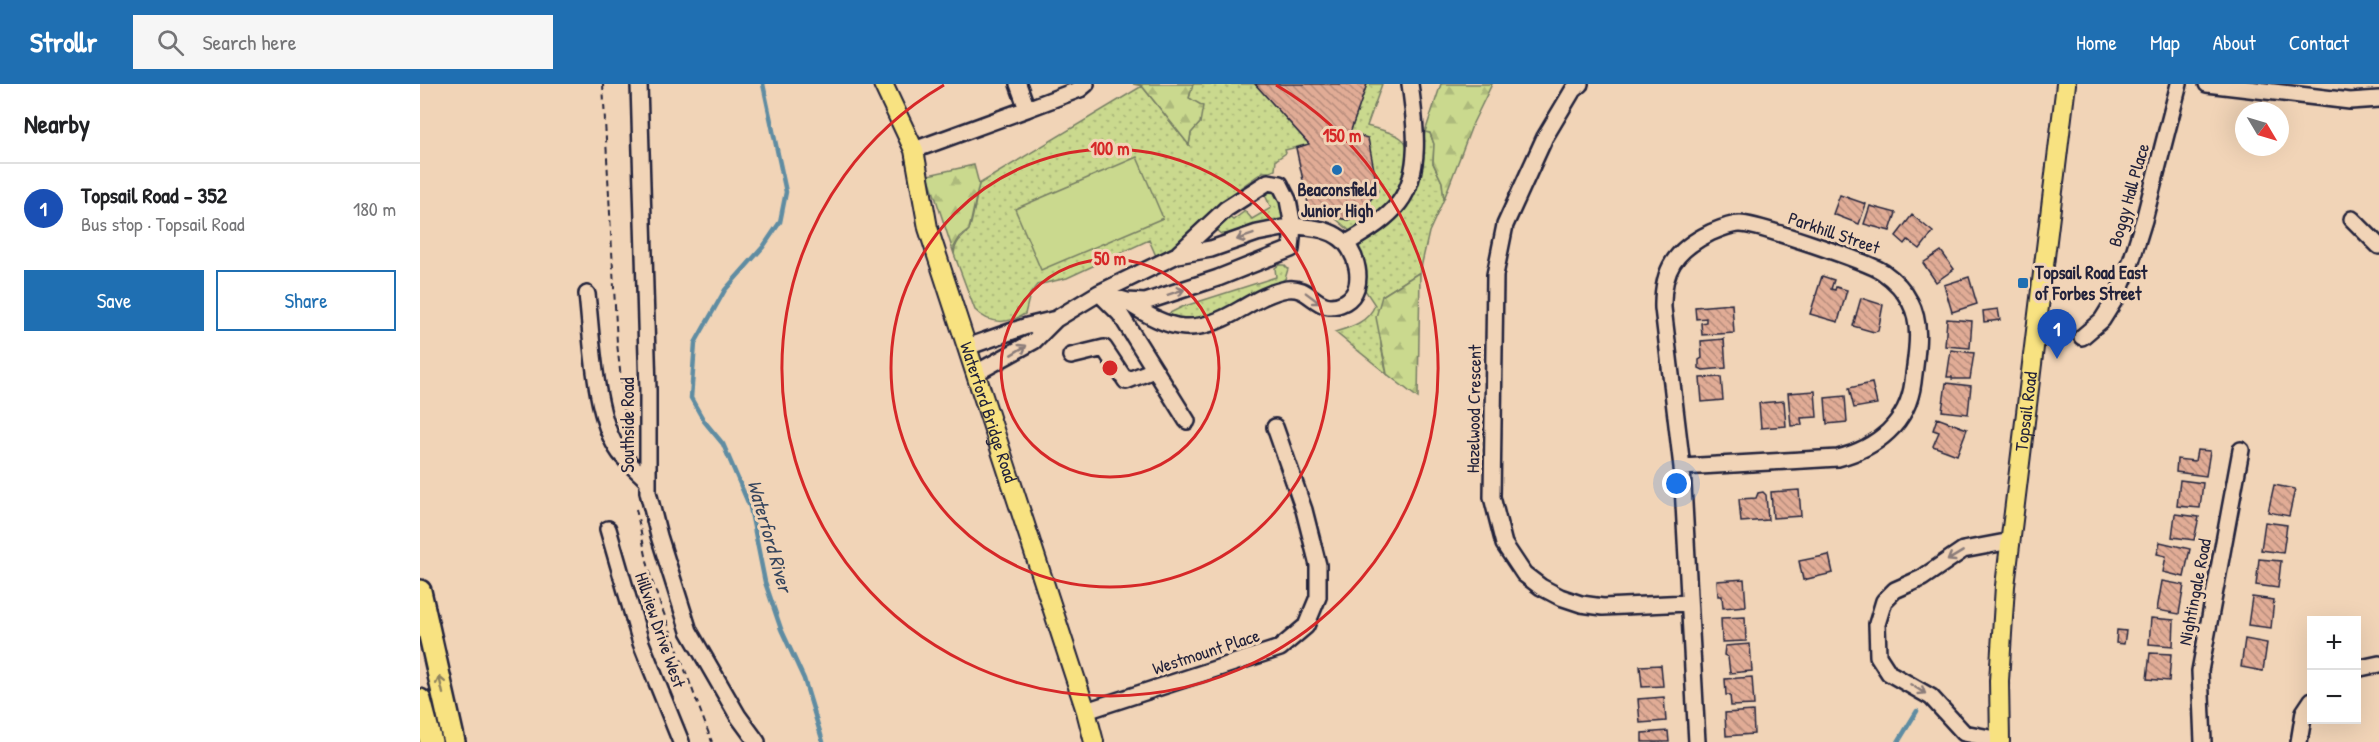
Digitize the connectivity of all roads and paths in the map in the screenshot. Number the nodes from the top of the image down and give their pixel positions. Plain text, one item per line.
1 (603, 84) edge
2 (639, 84) edge
3 (883, 84) edge
4 (1018, 84) edge
5 (1086, 84) edge
6 (1410, 84) edge
7 (1580, 84) edge
8 (2066, 84) edge
9 (2179, 84) edge
10 (2207, 84) edge
11 (2379, 99) edge
12 (1027, 109) junction
13 (914, 150) junction
14 (2352, 219) dead end
15 (1293, 226) junction
16 (1347, 243) junction
17 (2379, 246) edge
18 (1177, 255) junction
19 (1099, 293) junction
20 (587, 294) dead end
21 (1127, 302) junction
22 (1056, 319) junction
23 (2082, 337) dead end
24 (967, 347) junction
25 (1071, 356) dead end
26 (1154, 370) junction
27 (976, 373) junction
28 (1187, 421) dead end
29 (1275, 427) dead end
30 (628, 441) dead end
31 (2241, 450) dead end
32 (1682, 468) junction
33 (646, 479) junction
34 (608, 529) dead end
35 (2011, 541) junction
36 (420, 591) edge
37 (1688, 603) junction
38 (2379, 664) edge
39 (2361, 668) edge
40 (420, 700) edge
41 (2307, 708) edge
42 (1086, 711) junction
43 (2000, 741) edge
44 (431, 742) edge
45 (454, 742) edge
46 (681, 742) edge
47 (756, 742) edge
48 (1094, 742) edge
49 (1697, 742) edge
50 (2203, 742) edge
51 (2299, 742) edge

1 - 30 path
2 - 33 street, Southside Road
3 - 13 main road, Waterford Bridge Road
4 - 12 street
5 - 12 street
6 - 16 street
7 - 37 street, Hazelwood Crescent
8 - 35 main road, Topsail Road
9 - 23 street, Boggy Hall Place
10 - 11 street
12 - 13 street
13 - 24 main road, Waterford Bridge Road
14 - 17 street
15 - 16 street
15 -> 18 street
15 - 18 street
21 -> 15 street
21 -> 16 street
18 - 19 street
19 - 21 street
19 - 22 street
19 - 26 street
20 - 33 street
22 - 24 street
27 -> 22 street
24 - 27 main road, Waterford Bridge Road
25 - 26 street
26 - 28 street
27 - 42 main road, Waterford Bridge Road
29 - 42 street, Westmount Place
31 - 50 street, Nightingale Road
32 - 32 street, Parkhill Street
32 - 37 street, Parkhill Street
33 - 47 street, Southside Road
34 - 46 street, Hillview Drive West
35 - 43 main road, Topsail Road
35 -> 43 street
45 -> 36 highway
37 - 49 street, Parkhill Street
38 - 39 street
40 - 44 highway
41 - 51 street
42 - 48 main road, Waterford Bridge Road

